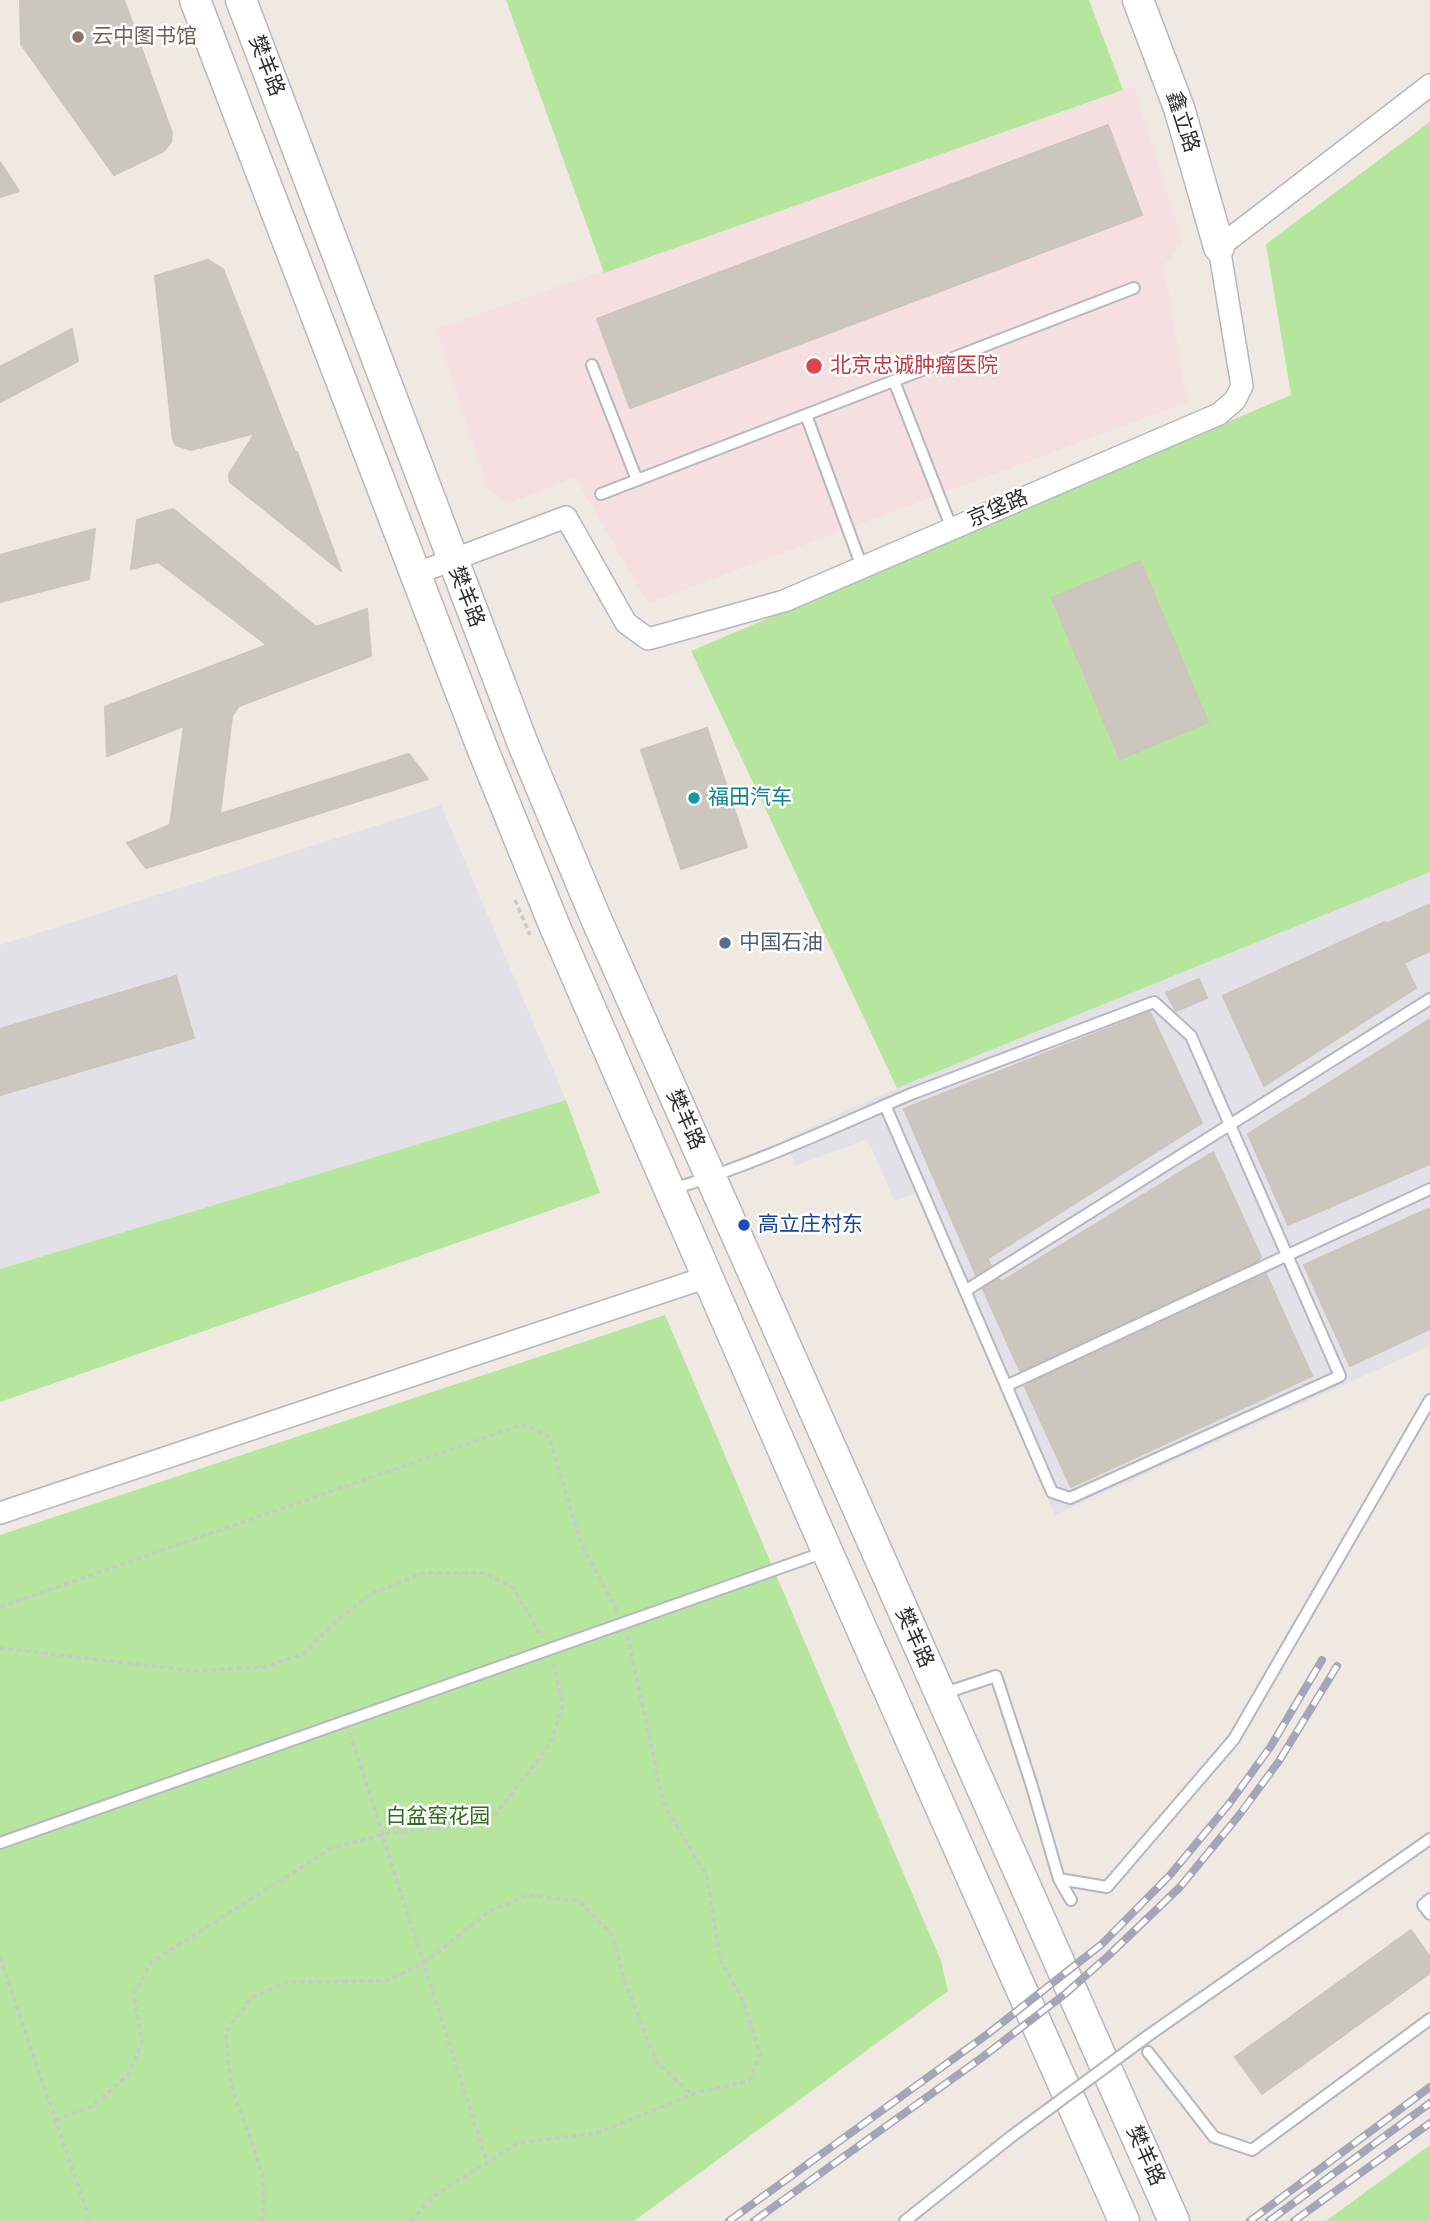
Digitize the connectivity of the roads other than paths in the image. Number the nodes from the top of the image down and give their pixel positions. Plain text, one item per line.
1 (195, 0) edge
2 (240, 0) edge
3 (1138, 0) edge
4 (1430, 85) edge
5 (1219, 247) junction
6 (1134, 288) dead end
7 (592, 365) dead end
8 (894, 381) junction
9 (806, 415) junction
10 (637, 480) junction
11 (601, 494) dead end
12 (952, 529) junction
13 (452, 560) junction
14 (862, 567) junction
15 (415, 574) junction
16 (1430, 999) edge
17 (885, 1105) junction
18 (1230, 1125) junction
19 (710, 1178) junction
20 (1430, 1189) edge
21 (670, 1190) junction
22 (1287, 1255) junction
23 (708, 1277) junction
24 (965, 1291) junction
25 (1006, 1385) junction
26 (1430, 1400) edge
27 (0, 1513) edge
28 (827, 1550) junction
29 (939, 1695) junction
30 (1430, 1839) edge
31 (0, 1843) edge
32 (1059, 1880) junction
33 (1430, 1899) edge
34 (1071, 1900) dead end
35 (1430, 1914) edge
36 (1430, 2019) edge
37 (1148, 2052) dead end
38 (905, 2221) edge
39 (1124, 2221) edge
40 (1174, 2221) edge

1 - 15 main road, 樊羊路
2 - 13 main road, 樊羊路
3 - 5 main road, 鑫立路
4 - 5 street
5 - 12 street, 京垡路
6 - 8 lane
7 - 10 lane
8 - 9 lane
8 - 12 lane
9 - 10 lane
9 - 14 lane
10 - 11 lane
12 - 14 street, 京垡路
13 - 14 street, 京垡路
13 - 15 street, 京垡路
13 - 19 main road, 樊羊路
15 - 21 main road, 樊羊路
16 - 18 lane
17 - 18 lane
17 - 19 lane
17 - 24 lane
18 - 22 lane
18 - 24 lane
19 - 21 lane
19 - 29 main road, 樊羊路
20 - 22 lane
21 - 23 main road, 樊羊路
22 - 25 lane
22 - 25 lane
23 - 27 street
23 - 28 main road, 樊羊路
24 - 25 lane
26 - 32 lane
28 - 31 lane
28 - 39 main road, 樊羊路
29 - 32 lane
29 - 40 main road, 樊羊路
30 - 38 lane, bridge
32 - 34 lane
33 - 35 lane
36 - 37 lane

